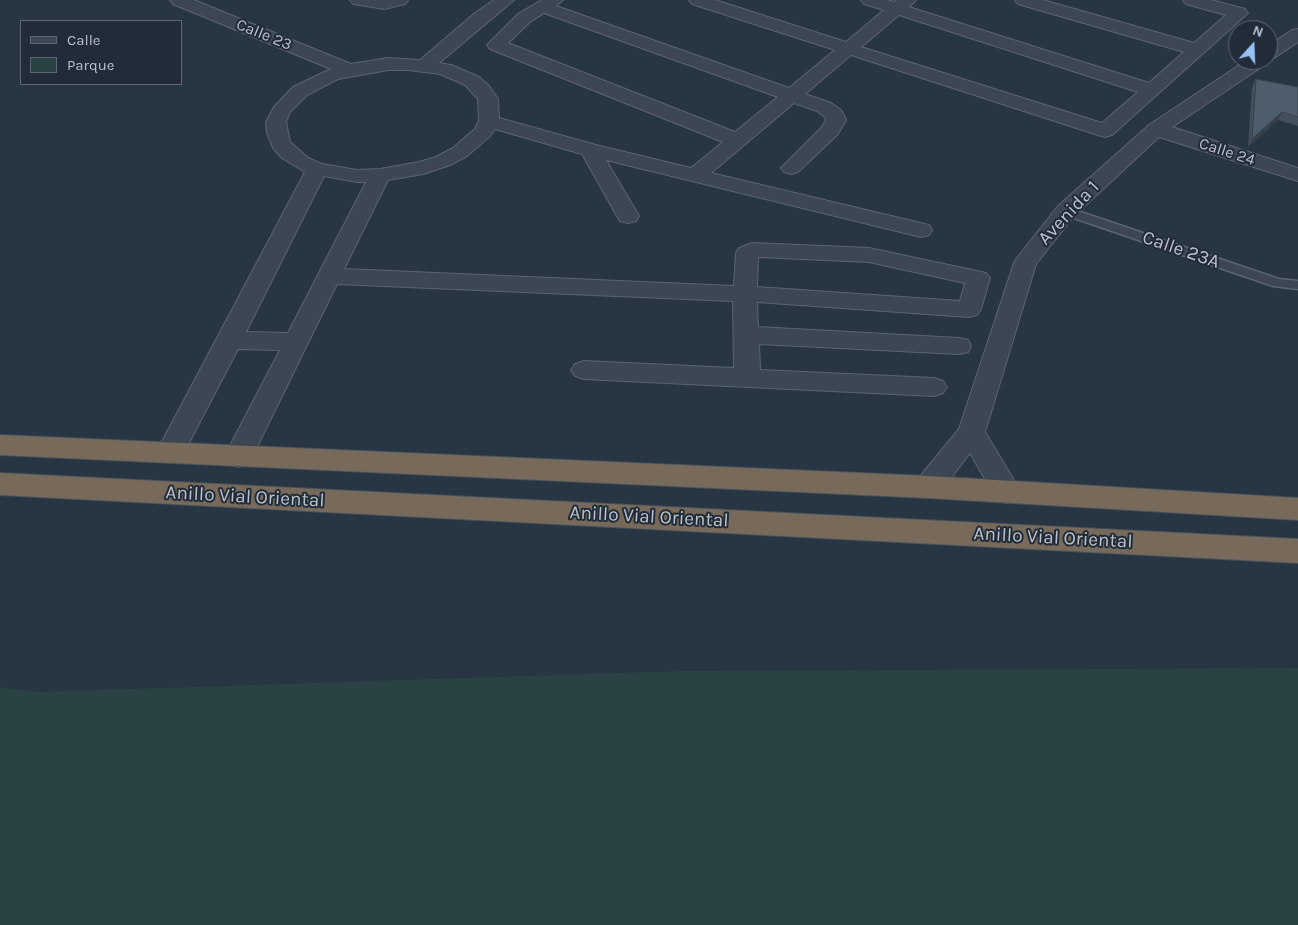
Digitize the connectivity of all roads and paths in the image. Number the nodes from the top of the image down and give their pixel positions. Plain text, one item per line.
1 (179, 0) edge
2 (359, 0) edge
3 (399, 0) edge
4 (505, 0) edge
5 (698, 0) edge
6 (870, 0) edge
7 (1024, 0) edge
8 (1192, 0) edge
9 (548, 3) edge
10 (902, 4) edge
11 (1298, 34) edge
12 (1278, 47) edge
13 (848, 48) junction
14 (1197, 50) junction
15 (426, 65) junction
16 (349, 70) junction
17 (1244, 70) edge
18 (1152, 90) junction
19 (793, 94) junction
20 (489, 120) junction
21 (1156, 129) junction
22 (737, 140) junction
23 (590, 150) junction
24 (791, 168) dead end
25 (317, 169) junction
26 (380, 175) junction
27 (1298, 175) edge
28 (694, 176) junction
29 (1066, 211) junction
30 (628, 216) dead end
31 (921, 230) dead end
32 (328, 276) junction
33 (1298, 285) edge
34 (745, 294) junction
35 (746, 335) junction
36 (230, 340) junction
37 (295, 342) junction
38 (959, 346) dead end
39 (584, 370) dead end
40 (748, 378) junction
41 (934, 387) dead end
42 (971, 432) junction
43 (0, 445) edge
44 (170, 453) junction
45 (238, 457) junction
46 (0, 484) edge
47 (928, 487) junction
48 (1008, 492) junction
49 (1298, 509) edge
50 (1298, 550) edge

1 - 16 street, Calle 23
2 - 3 street
4 - 15 street
5 - 13 street
6 - 10 street
7 - 14 street
8 - 14 street
9 - 19 street
9 - 22 street
10 - 13 street
10 - 18 street
11 - 12 street
13 - 18 street
13 - 19 street
14 - 18 street
15 - 16 street
15 - 20 street
16 - 25 street
17 - 21 street, Avenida 1
19 - 22 street
19 - 24 street
20 - 23 street
20 - 26 street
21 - 27 street, Calle 24
21 - 29 street, Avenida 1
22 - 28 street
23 - 28 street
23 - 30 street
25 - 26 street
25 - 36 street
26 - 32 street
28 - 31 street
29 - 33 lane, Calle 23A
29 - 42 street, Avenida 1
32 - 34 street
32 - 37 street
34 - 34 street
34 - 35 street
35 - 38 street
35 - 40 street
36 - 37 street
36 - 44 street
37 - 45 street
39 - 40 street
40 - 41 street
42 - 47 street, Avenida 1
42 - 48 street
43 - 44 highway, Anillo Vial Oriental
44 - 45 highway, Anillo Vial Oriental
45 - 47 highway, Anillo Vial Oriental
46 - 50 highway, Anillo Vial Oriental
47 - 48 highway, Anillo Vial Oriental
48 - 49 highway, Anillo Vial Oriental

